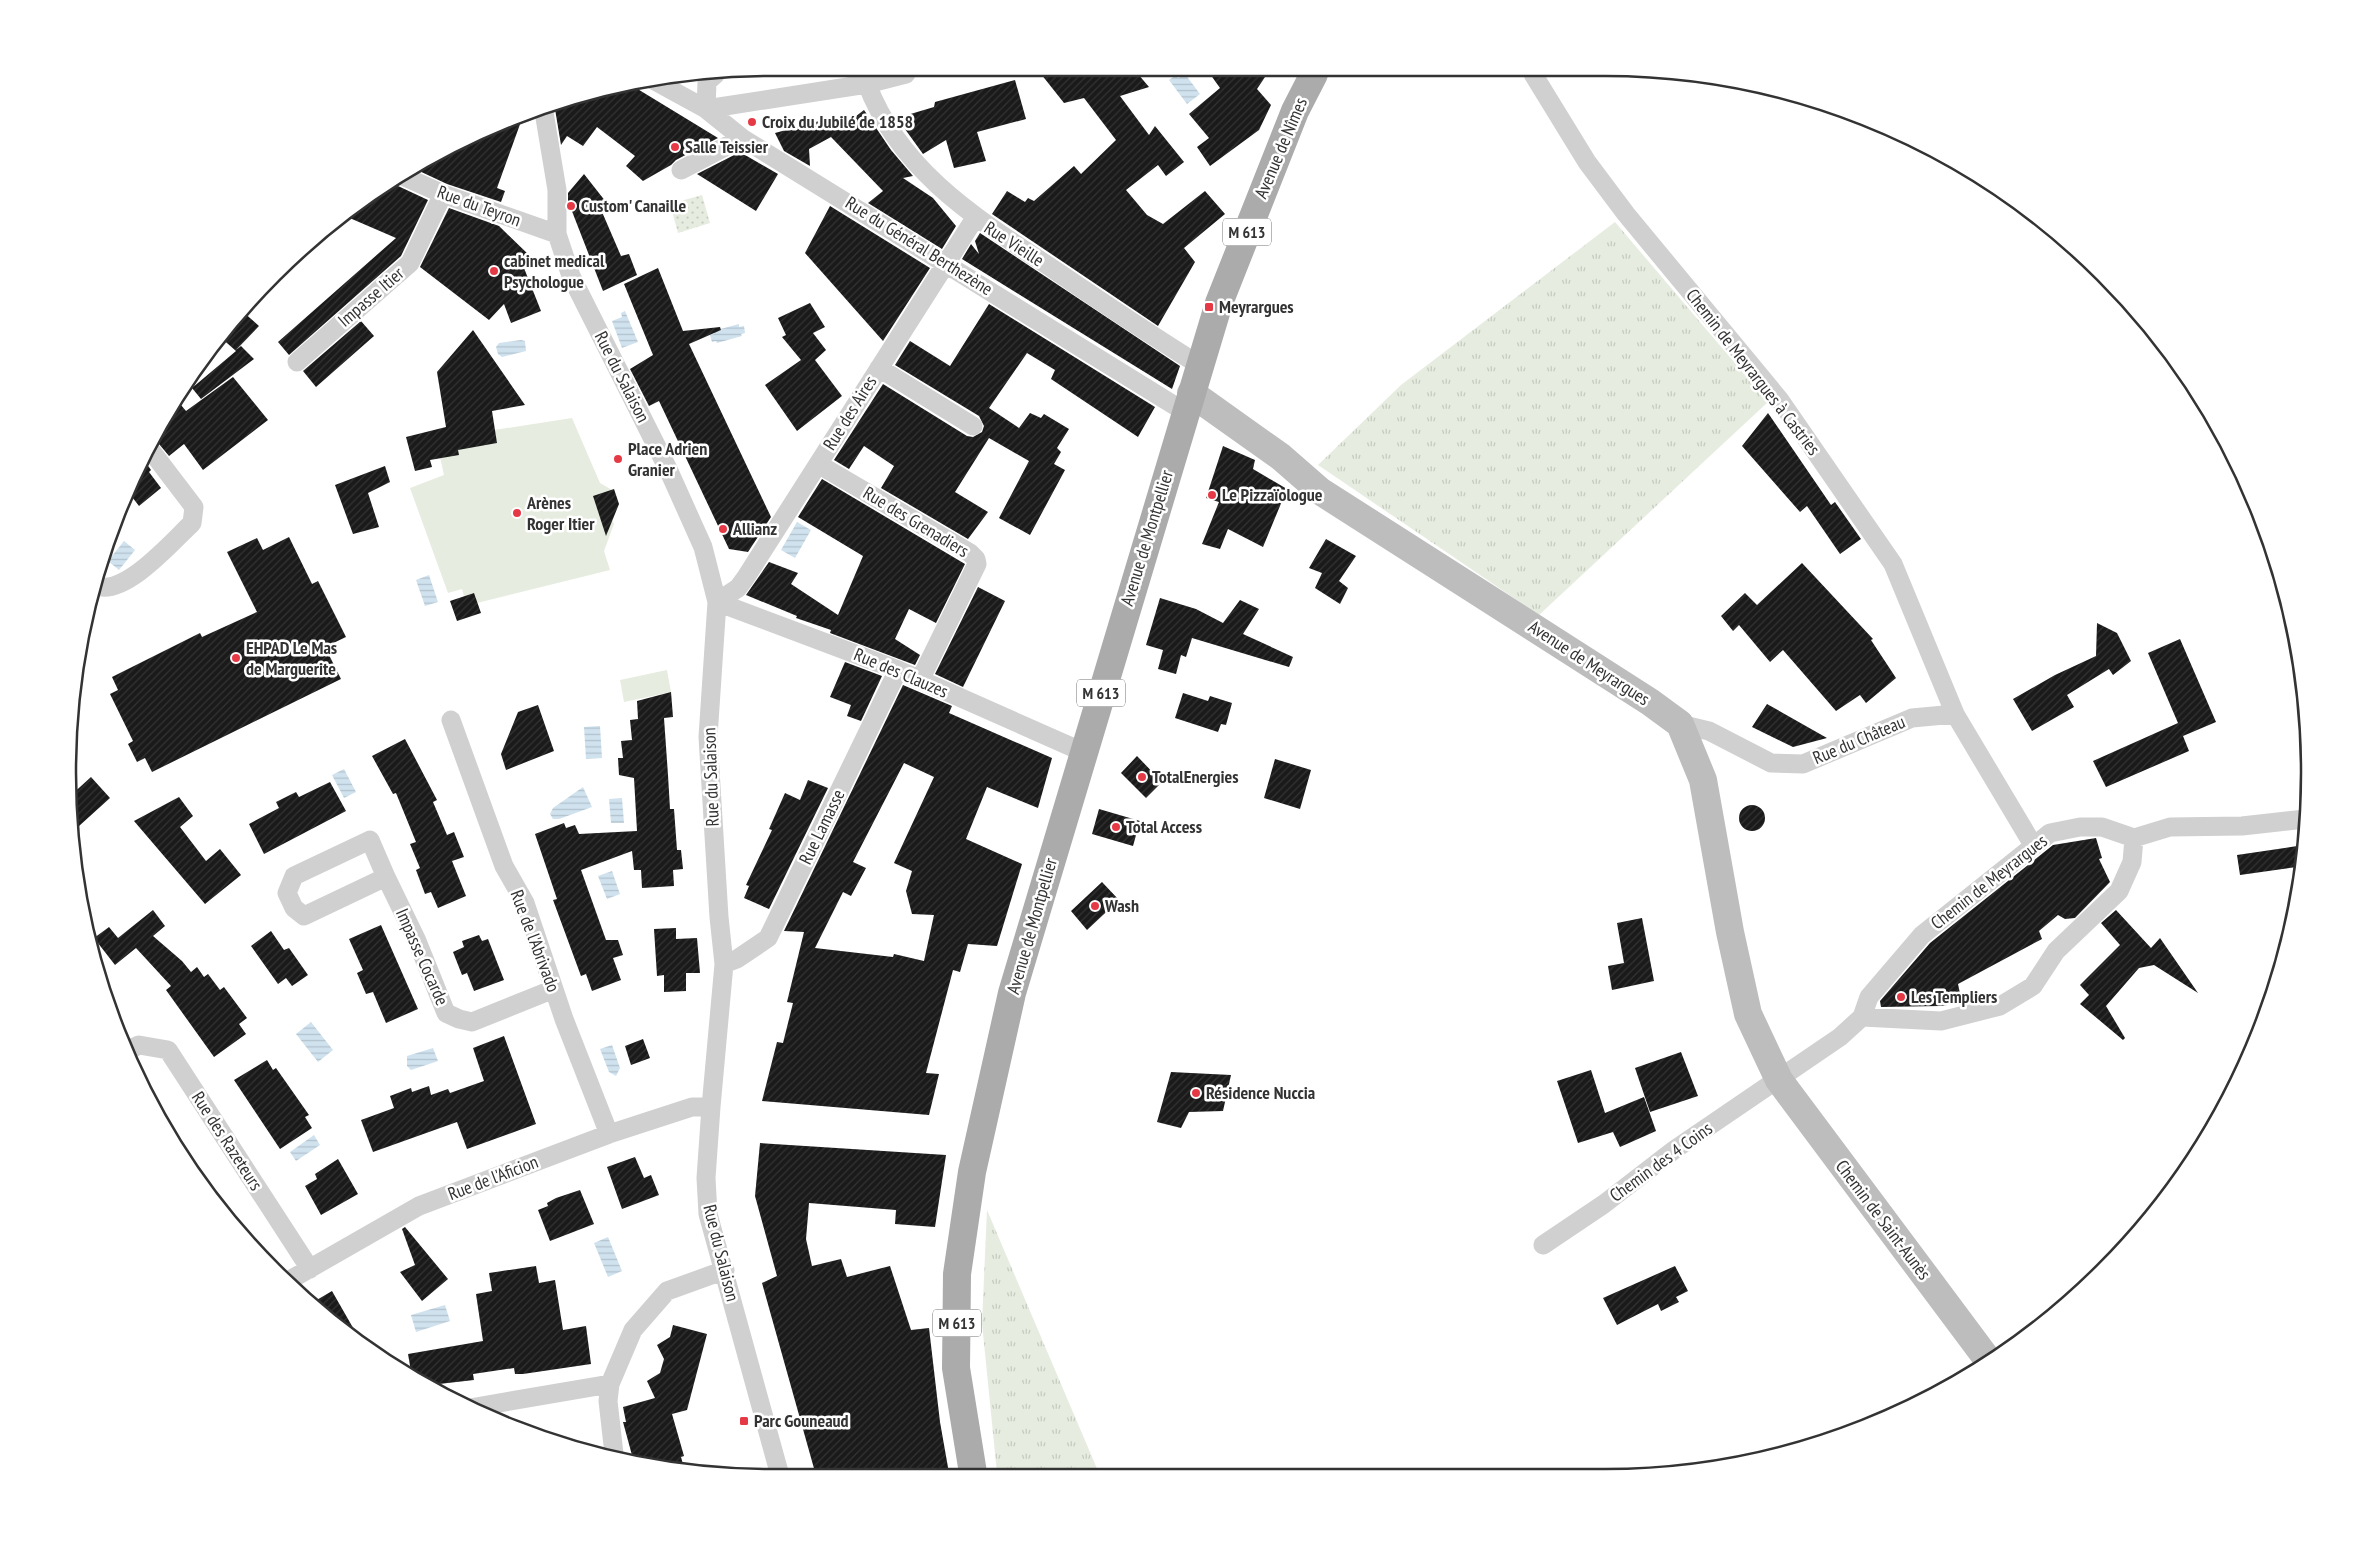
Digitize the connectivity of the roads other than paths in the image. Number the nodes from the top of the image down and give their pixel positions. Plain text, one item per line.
1 (898, 76) edge
2 (1313, 76) edge
3 (1534, 76) edge
4 (710, 80) edge
5 (840, 81) edge
6 (867, 84) junction
7 (663, 85) edge
8 (706, 109) junction
9 (544, 115) edge
10 (742, 138) junction
11 (681, 170) dead end
12 (410, 179) edge
13 (442, 194) junction
14 (975, 218) junction
15 (557, 234) junction
16 (945, 262) junction
17 (297, 362) dead end
18 (1199, 365) junction
19 (879, 368) junction
20 (1188, 403) junction
21 (973, 426) dead end
22 (154, 454) edge
23 (818, 464) junction
24 (101, 588) edge
25 (717, 602) junction
26 (898, 670) junction
27 (920, 680) junction
28 (1955, 714) junction
29 (452, 720) dead end
30 (1680, 724) junction
31 (1083, 752) junction
32 (2299, 820) edge
33 (2134, 838) junction
34 (2033, 845) junction
35 (386, 877) junction
36 (724, 964) junction
37 (554, 989) junction
38 (1862, 1017) junction
39 (133, 1048) edge
40 (1779, 1080) junction
41 (711, 1107) junction
42 (609, 1134) junction
43 (1543, 1245) dead end
44 (310, 1269) junction
45 (725, 1270) junction
46 (294, 1278) edge
47 (1984, 1355) edge
48 (610, 1384) junction
49 (484, 1406) edge
50 (614, 1450) edge
51 (777, 1469) edge
52 (972, 1469) edge

1 - 6 street
2 - 18 main road, Avenue de Nîmes / M 613
3 - 28 street, Chemin de Meyrargues à Castries
4 - 8 street
5 - 6 street
5 - 8 street
6 - 14 street, Rue Vieille
7 - 8 street, Rue du Général Berthezène
8 - 10 street, Rue du Général Berthezène
9 - 15 street, Rue du Salaison
10 - 11 street
10 - 16 street, Rue du Général Berthezène
12 - 13 street, Rue du Teyron
13 - 15 street, Rue du Teyron
13 - 17 street, Impasse Itier
14 - 16 street, Rue des Aires
14 - 18 street, Rue Vieille
15 - 25 street, Rue du Salaison
16 - 19 street, Rue des Aires
16 - 20 street, Rue du Général Berthezène
18 - 20 main road, Avenue de Nîmes / M 613
19 - 21 street
19 - 23 street, Rue des Aires
20 - 30 street, Avenue de Meyrargues
20 - 31 main road, Avenue de Montpellier / M 613
22 - 24 street
23 - 25 street, Rue des Aires
23 - 27 street, Rue des Grenadiers
25 - 26 street, Rue des Clauzes
25 - 36 street, Rue du Salaison
26 - 27 street, Rue des Clauzes
26 - 36 street, Rue Lamasse
27 - 31 street, Rue des Clauzes
28 - 30 street, Rue du Château
28 - 34 street
29 - 37 street, Rue de l'Abrivado
30 - 40 street
31 - 52 main road, Avenue de Montpellier / M 613
32 - 33 street
33 - 34 street, Chemin de Meyrargues
33 - 38 street
34 - 38 street, Chemin de Meyrargues
35 - 35 street, Impasse Cocarde
35 - 37 street, Impasse Cocarde
36 - 41 street, Rue du Salaison
37 - 42 street, Rue de l'Abrivado
38 - 40 street, Chemin des 4 Coins
39 - 44 street, Rue des Razeteurs
40 - 43 street, Chemin des 4 Coins
40 - 47 street, Chemin de Saint-Aunès
41 - 42 street, Rue de l'Aficion
41 - 45 street, Rue du Salaison
42 - 44 street, Rue de l'Aficion
44 - 46 street, Rue de l'Aficion
45 - 48 street
45 - 51 street, Rue du Salaison
48 - 49 street
48 - 50 street

